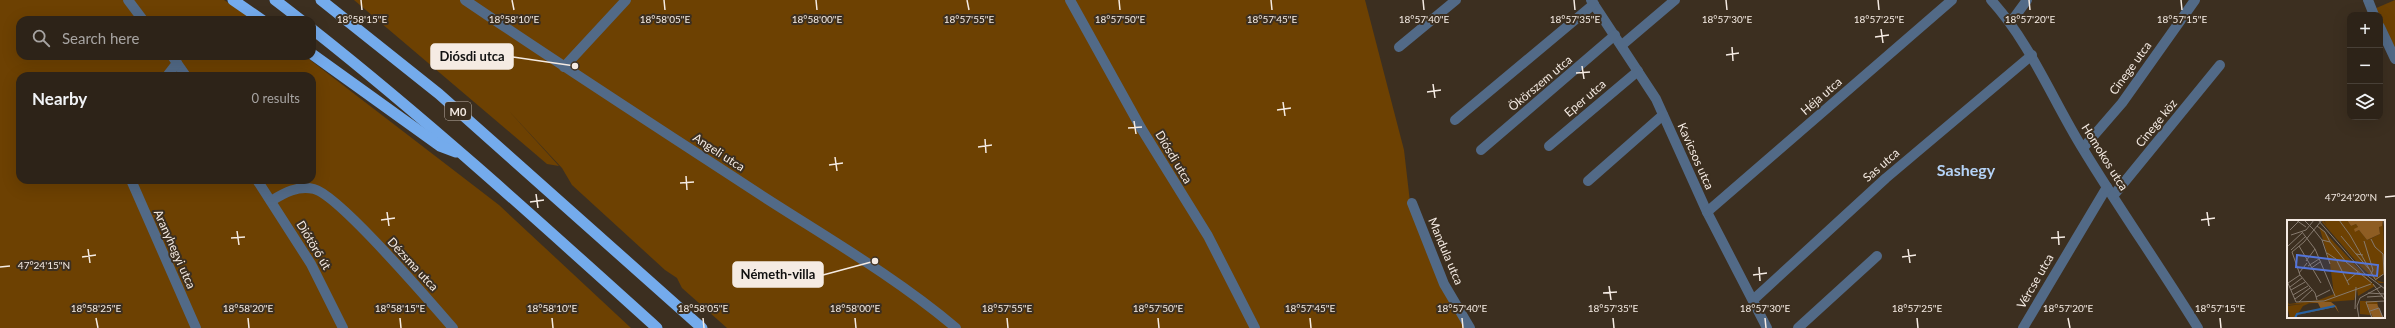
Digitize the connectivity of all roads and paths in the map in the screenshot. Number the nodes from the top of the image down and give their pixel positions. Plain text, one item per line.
1 (128, 0) edge
2 (233, 0) edge
3 (275, 0) edge
4 (321, 0) edge
5 (465, 0) edge
6 (626, 0) edge
7 (1070, 0) edge
8 (1456, 0) edge
9 (1675, 0) edge
10 (1952, 0) edge
11 (1991, 0) edge
12 (2026, 0) edge
13 (2195, 0) edge
14 (2368, 0) edge
15 (1592, 2) edge
16 (2373, 12) edge
17 (140, 16) edge
18 (256, 16) edge
19 (296, 16) edge
20 (2011, 22) junction
21 (316, 32) edge
22 (2383, 34) edge
23 (1615, 35) junction
24 (1622, 45) junction
25 (1398, 47) dead end
26 (2032, 55) junction
27 (316, 57) edge
28 (2395, 59) edge
29 (174, 60) edge
30 (2220, 65) dead end
31 (564, 67) junction
32 (1638, 71) junction
33 (169, 72) edge
34 (183, 72) edge
35 (1663, 115) junction
36 (1455, 120) dead end
37 (1550, 146) dead end
38 (2083, 148) junction
39 (1481, 150) dead end
40 (466, 156) junction
41 (1588, 181) dead end
42 (133, 184) edge
43 (260, 184) edge
44 (2107, 187) junction
45 (2114, 196) junction
46 (271, 201) junction
47 (1412, 203) dead end
48 (1707, 212) junction
49 (1877, 256) dead end
50 (1752, 300) junction
51 (196, 328) edge
52 (343, 328) edge
53 (453, 328) edge
54 (657, 328) edge
55 (702, 328) edge
56 (956, 328) edge
57 (1254, 328) edge
58 (1470, 328) edge
59 (1767, 328) edge
60 (1798, 328) edge
61 (2023, 328) edge
62 (2198, 328) edge

1 - 17 street
2 - 18 highway
3 - 19 highway
4 - 55 highway, M0
5 - 31 street, Angeli utca
6 - 31 street
7 - 57 street, Diósdi utca
8 - 25 street
9 - 24 street
10 - 48 street, Héja utca
11 - 20 street, Homokos utca
12 - 20 street
13 - 38 street, Cinege utca
14 - 16 street
15 - 23 street, Kavicsos utca
15 - 36 street
20 - 26 street, Homokos utca
21 - 40 highway, M0
22 - 28 street
23 - 24 street, Kavicsos utca
23 - 39 street, Ökörszem utca
24 - 32 street, Kavicsos utca
26 - 38 street, Homokos utca
26 - 50 street, Sas utca
27 - 40 highway
29 - 33 street
29 - 34 street
30 - 45 street, Cinege köz
31 - 56 street, Angeli utca
32 - 35 street, Kavicsos utca
32 - 37 street, Eper utca
35 - 41 street
35 - 48 street, Kavicsos utca
38 - 44 street, Homokos utca
40 - 54 highway, M0
42 - 51 street, Aranyhegyi utca
43 - 46 street, Diótörő út
44 - 45 street, Homokos utca
44 - 61 street, Vércse utca
45 - 62 street, Homokos utca
46 - 52 street, Diótörő út
46 - 53 street, Dézsma utca
47 - 58 street, Mandula utca
48 - 50 street, Kavicsos utca
49 - 60 street
50 - 59 street, Kavicsos utca

